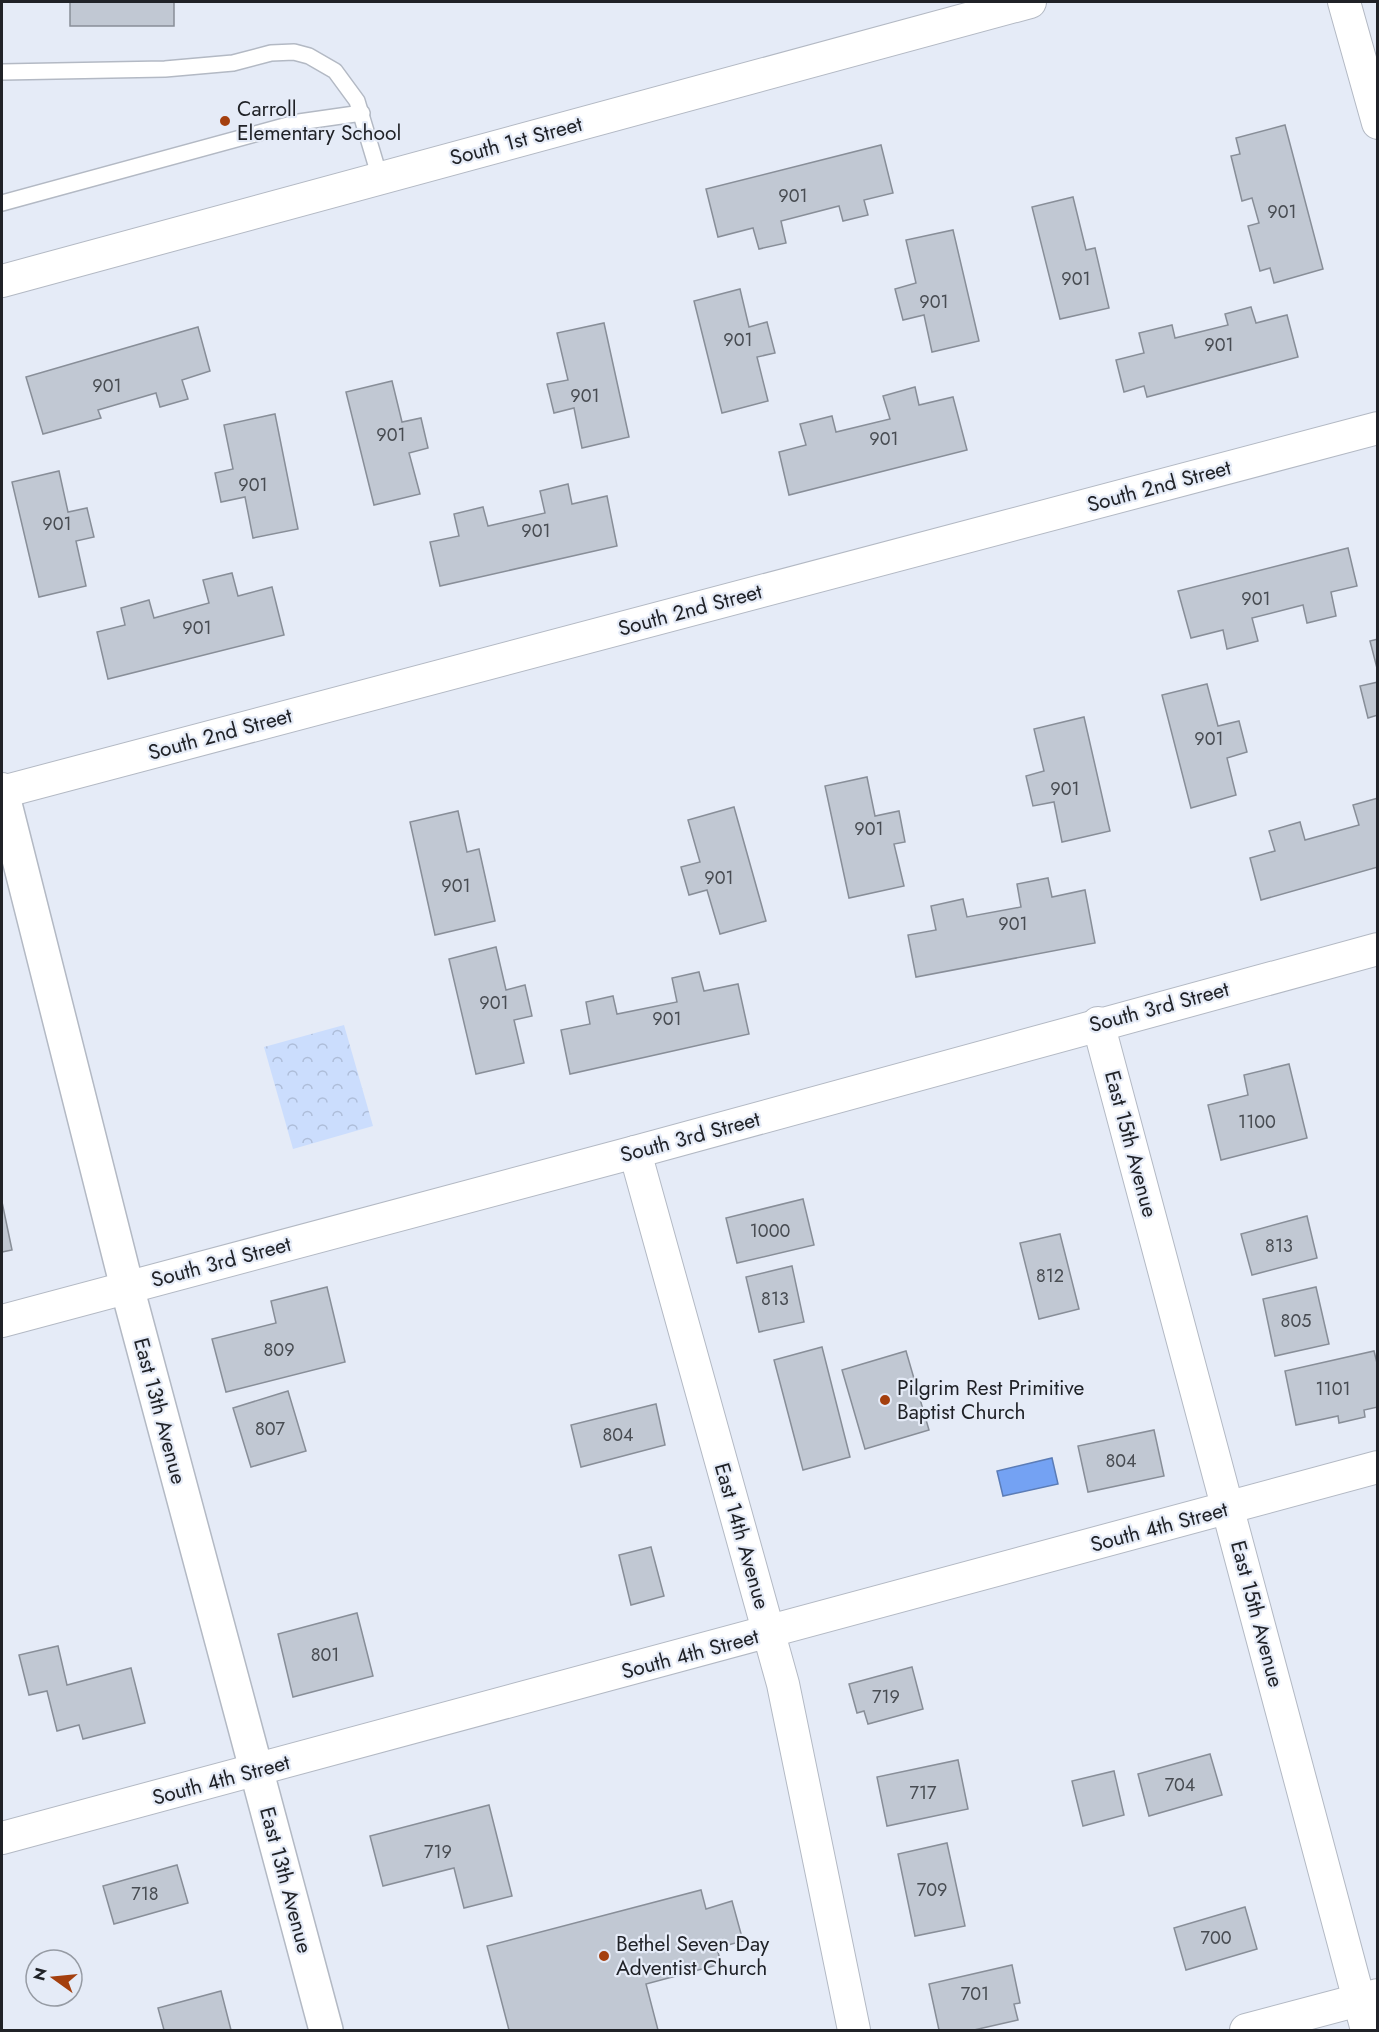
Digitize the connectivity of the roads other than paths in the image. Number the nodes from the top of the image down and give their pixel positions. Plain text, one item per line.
1 (1030, 2) edge
2 (1344, 2) edge
3 (2, 72) edge
4 (362, 113) junction
5 (1377, 123) edge
6 (380, 178) junction
7 (2, 203) edge
8 (2, 280) edge
9 (1377, 428) edge
10 (2, 791) edge
11 (1377, 949) edge
12 (1098, 1023) junction
13 (634, 1152) junction
14 (127, 1287) junction
15 (2, 1321) edge
16 (1377, 1467) edge
17 (1228, 1508) junction
18 (769, 1633) junction
19 (256, 1771) junction
20 (2, 1838) edge
21 (1368, 1998) edge
22 (326, 2031) edge
23 (854, 2031) edge
24 (1246, 2031) edge
25 (1367, 2031) edge

1 - 6 street, South 1st Street
2 - 5 street
3 - 4 lane
4 - 6 lane
4 - 7 lane
6 - 8 street, South 1st Street
9 - 10 street, South 2nd Street
10 - 14 street, East 13th Avenue
11 - 12 street, South 3rd Street
12 - 13 street, South 3rd Street
12 - 17 street, East 15th Avenue
13 - 14 street, South 3rd Street
13 - 18 street, East 14th Avenue
14 - 15 street, South 3rd Street
14 - 19 street, East 13th Avenue
16 - 17 street, South 4th Street
17 - 18 street, South 4th Street
17 - 21 street, East 15th Avenue
18 - 19 street, South 4th Street
18 - 23 street, East 14th Avenue
19 - 20 street, South 4th Street
19 - 22 street, East 13th Avenue
21 - 24 street
21 - 25 street, East 15th Avenue

